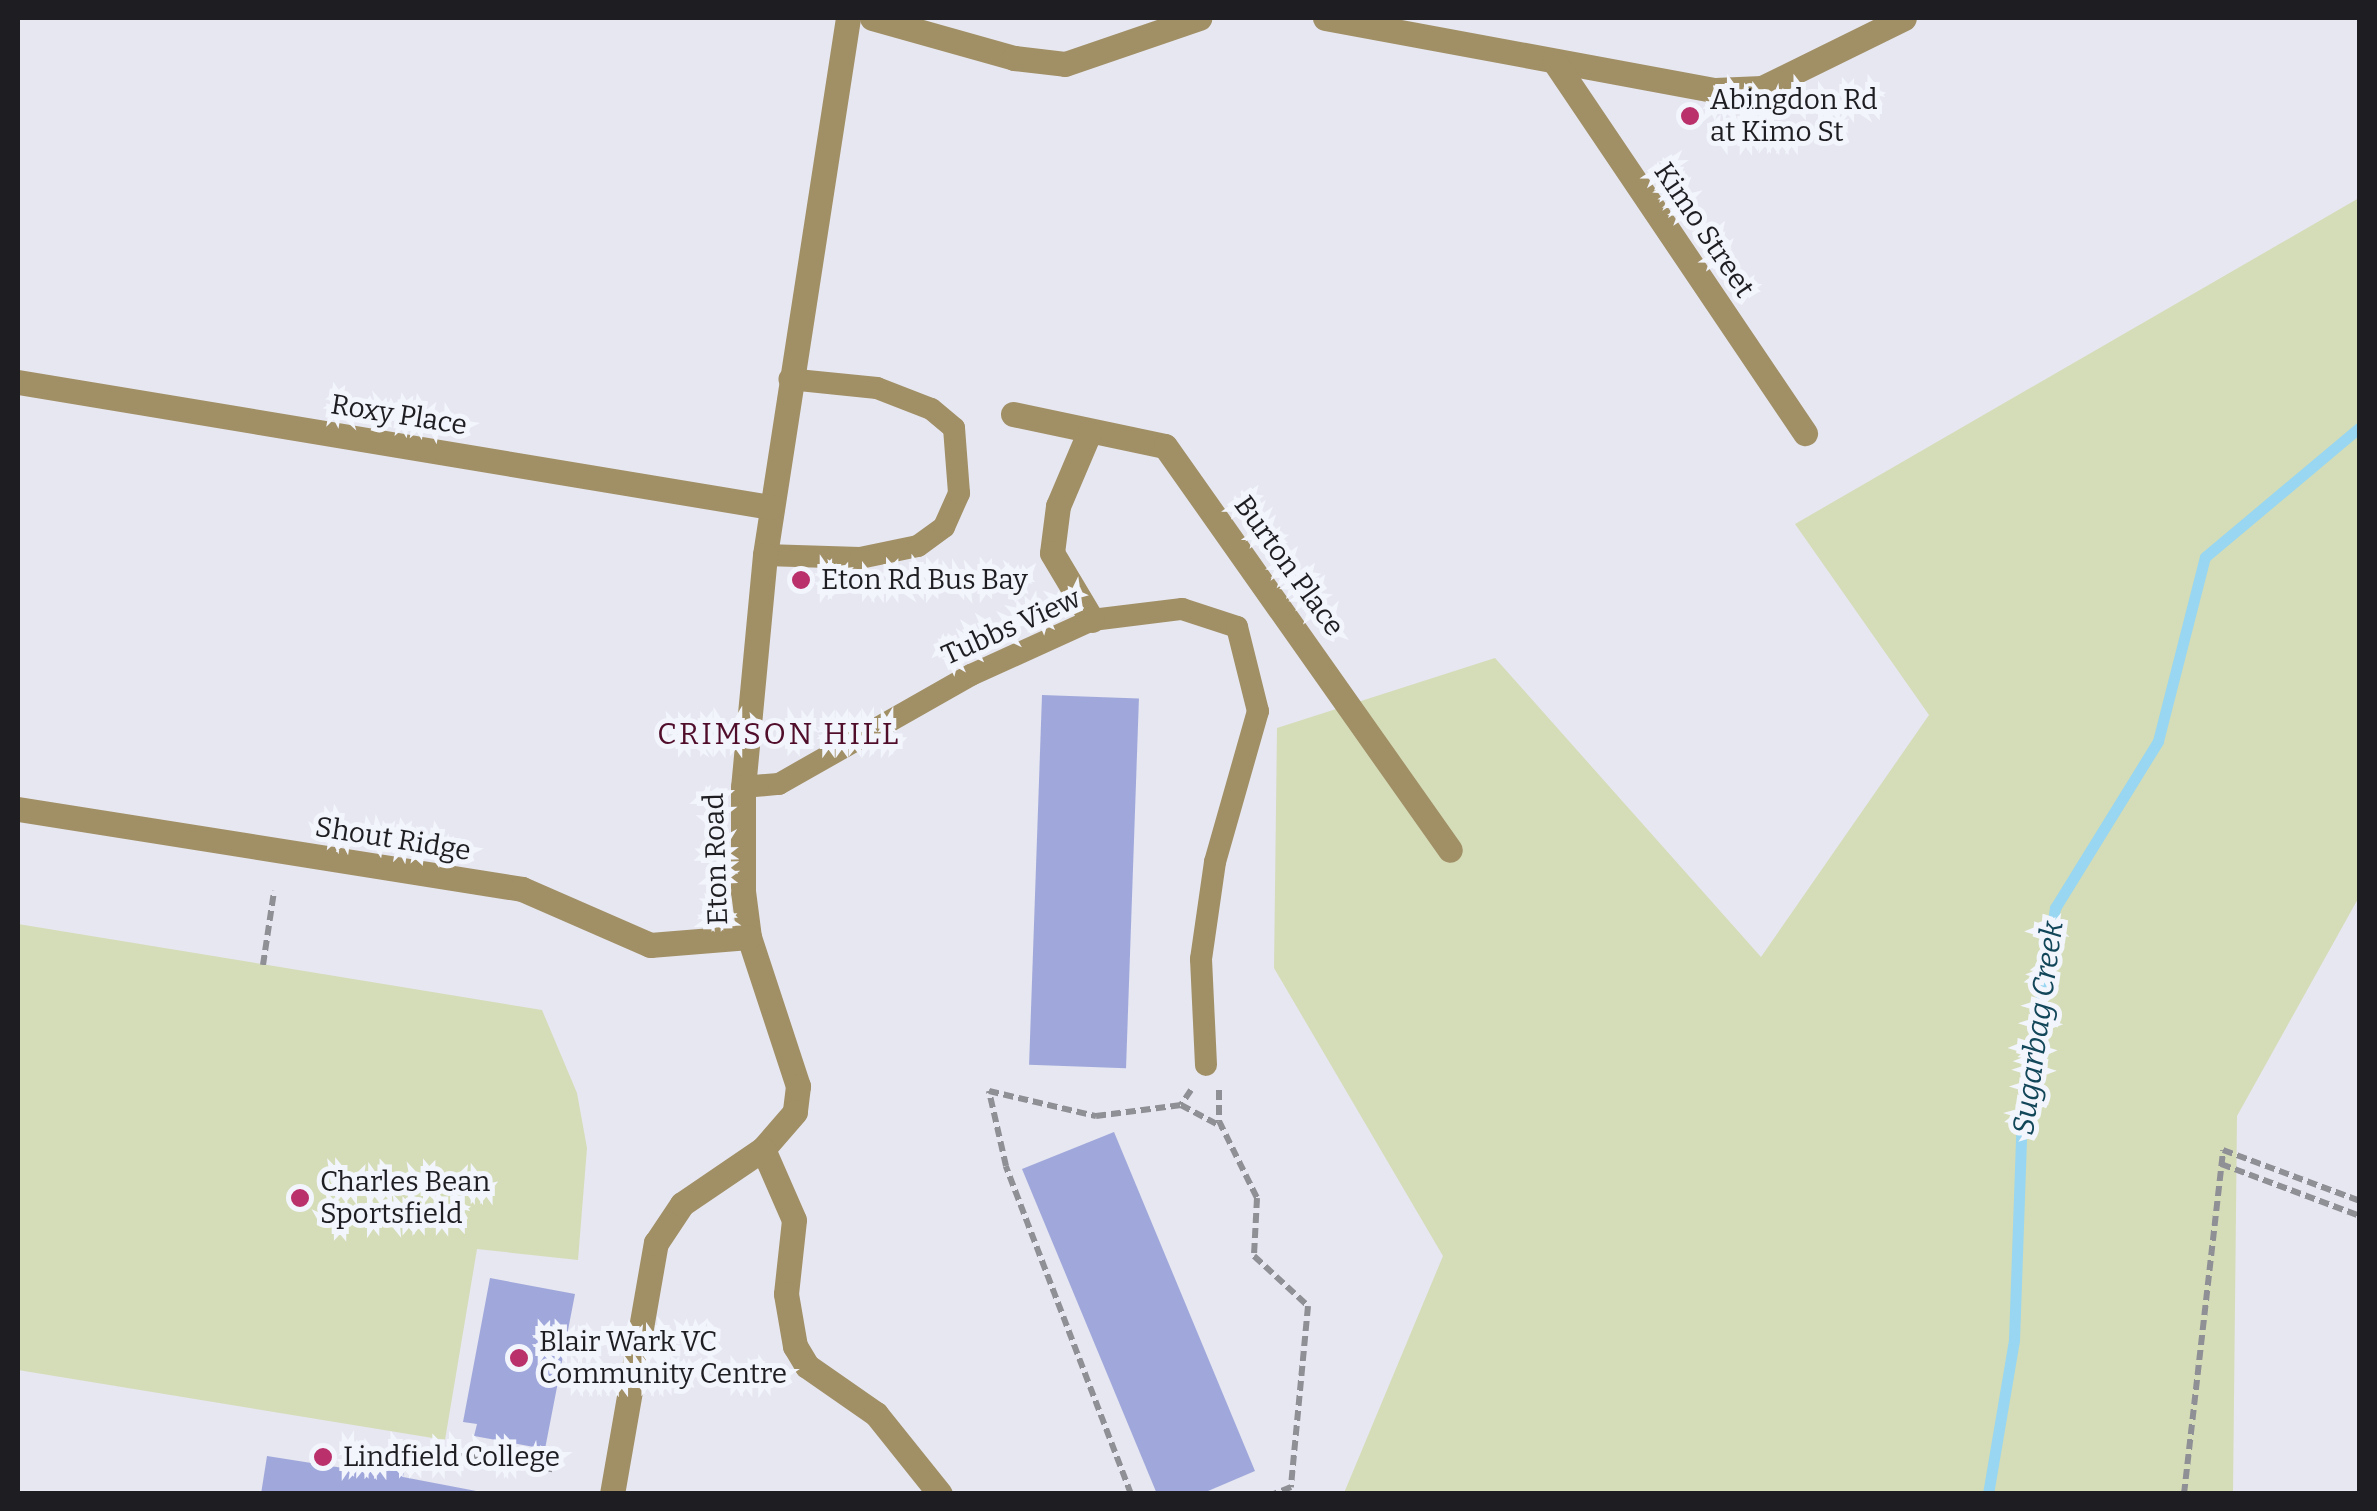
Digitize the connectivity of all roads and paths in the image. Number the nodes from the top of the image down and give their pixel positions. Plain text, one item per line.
1 (848, 18) edge
2 (872, 18) edge
3 (1199, 18) edge
4 (1325, 18) edge
5 (1904, 18) edge
6 (1554, 61) junction
7 (789, 379) junction
8 (18, 382) edge
9 (1013, 414) dead end
10 (1089, 433) junction
11 (1805, 434) dead end
12 (771, 507) junction
13 (765, 554) junction
14 (1092, 620) junction
15 (743, 787) junction
16 (18, 809) edge
17 (1450, 850) dead end
18 (274, 891) dead end
19 (748, 937) junction
20 (262, 964) dead end
21 (1206, 1065) junction
22 (1181, 1105) junction
23 (1222, 1127) junction
24 (763, 1150) junction
25 (2221, 1164) junction
26 (2360, 1201) edge
27 (2360, 1216) edge
28 (439, 1452) dead end
29 (556, 1470) dead end
30 (612, 1494) edge
31 (940, 1494) edge
32 (1131, 1494) edge
33 (1274, 1494) edge
34 (2184, 1494) edge

1 - 7 street, Eton Road
2 - 3 street
4 - 6 street
5 - 6 street
6 - 11 street, Kimo Street
7 - 12 street, Eton Road
7 - 13 lane
8 - 12 street, Roxy Place
9 - 10 street, Burton Place
10 - 14 street
10 - 17 street, Burton Place
12 - 13 street, Eton Road
13 - 15 street, Eton Road
14 - 15 lane, Tubbs View
14 - 21 lane, Tubbs View
15 - 19 street, Eton Road
16 - 19 street, Shout Ridge
18 - 20 path
19 - 24 street, Eton Road
21 - 22 path
21 - 23 path
22 - 23 path
22 - 32 path
23 - 33 path
24 - 30 street, Eton Road
24 - 31 street
25 - 26 path
25 - 27 path
25 - 34 path
28 - 29 path

